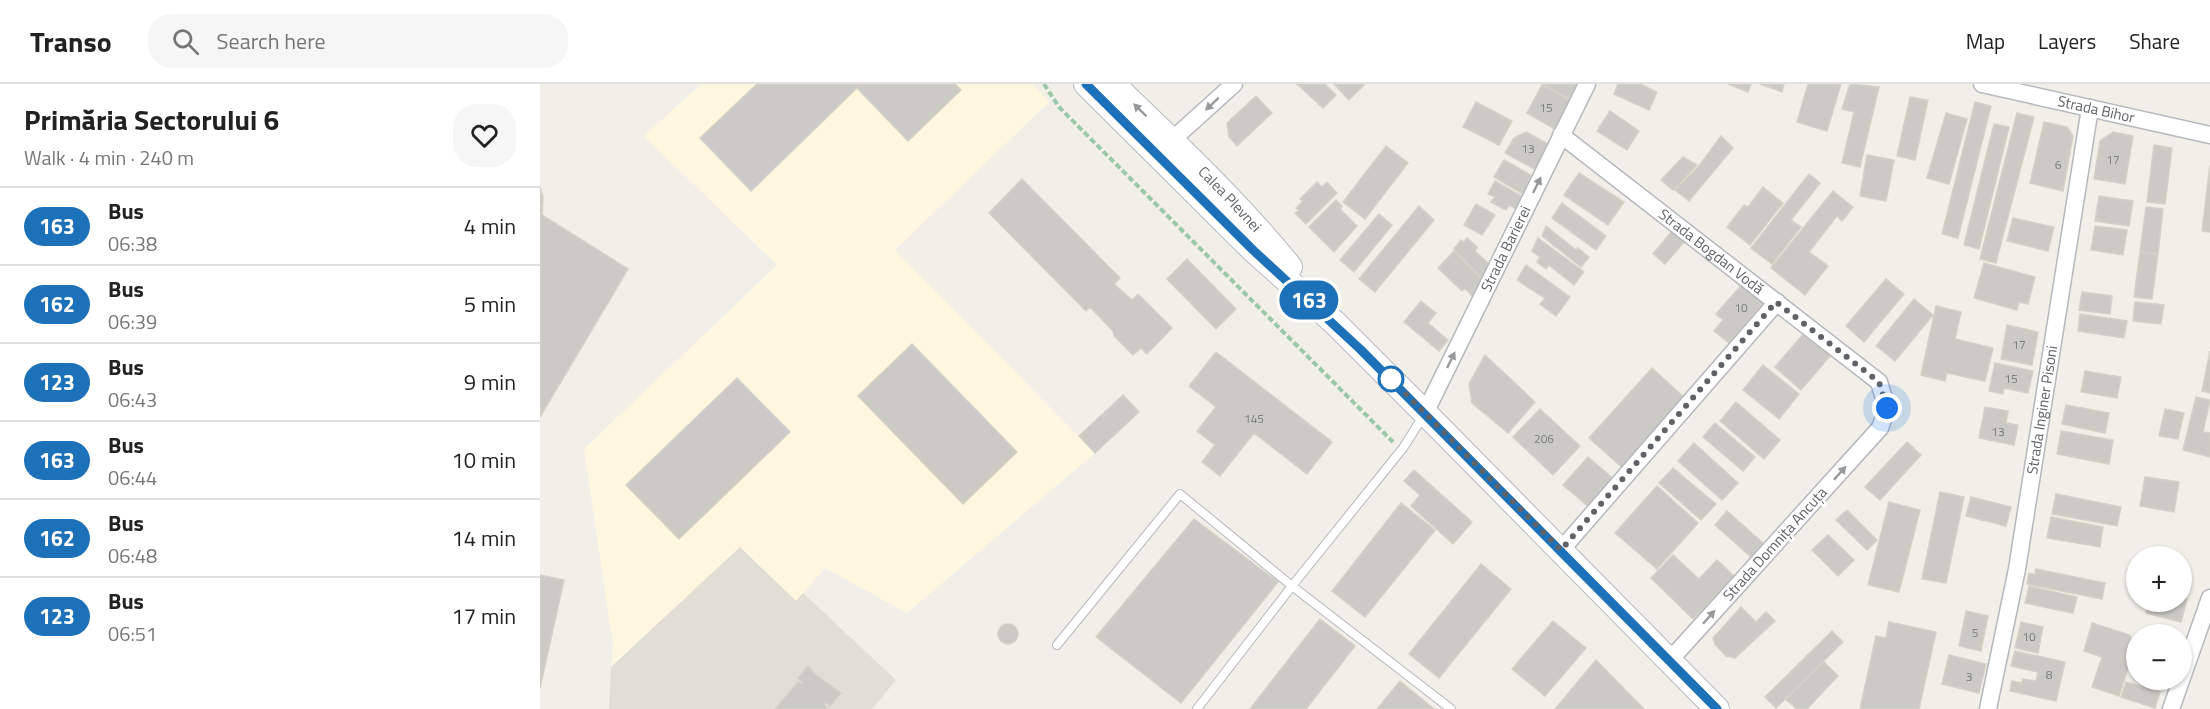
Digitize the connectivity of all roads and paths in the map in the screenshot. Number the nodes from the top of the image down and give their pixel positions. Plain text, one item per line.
1 (1044, 84) edge
2 (1086, 84) edge
3 (1113, 84) edge
4 (1234, 84) edge
5 (1587, 84) edge
6 (1982, 84) edge
7 (2090, 108) junction
8 (1561, 135) junction
9 (2210, 135) edge
10 (1172, 140) junction
11 (1776, 302) junction
12 (1335, 323) junction
13 (1425, 413) junction
14 (1880, 428) joint
15 (1401, 450) junction
16 (1561, 550) junction
17 (1292, 586) junction
18 (2210, 598) edge
19 (1057, 645) dead end
20 (1670, 660) junction
21 (1197, 709) edge
22 (1451, 709) edge
23 (1717, 709) edge
24 (1988, 709) edge
25 (2171, 709) edge

1 - 15 path
2 - 12 main road, Calea Plevnei
10 -> 3 main road, Calea Plevnei
4 -> 10 street
5 - 8 street, Strada Barierei
6 - 7 street, Strada Bihor
7 - 9 street, Strada Bihor
7 - 24 street, Strada Inginer Pisoni
8 - 11 street, Strada Bogdan Vodă
13 -> 8 street, Strada Barierei
10 - 12 main road, Calea Plevnei
11 - 14 street, Strada Bogdan Vodă
11 - 16 street
12 - 13 main road, Calea Plevnei
13 - 15 lane
13 - 16 main road, Calea Plevnei
20 -> 14 street, Strada Domnița Ancuța
15 - 17 lane
16 - 20 main road, Calea Plevnei
17 - 19 lane
17 - 21 lane
17 - 22 lane
18 - 25 street
20 - 23 main road, Calea Plevnei

